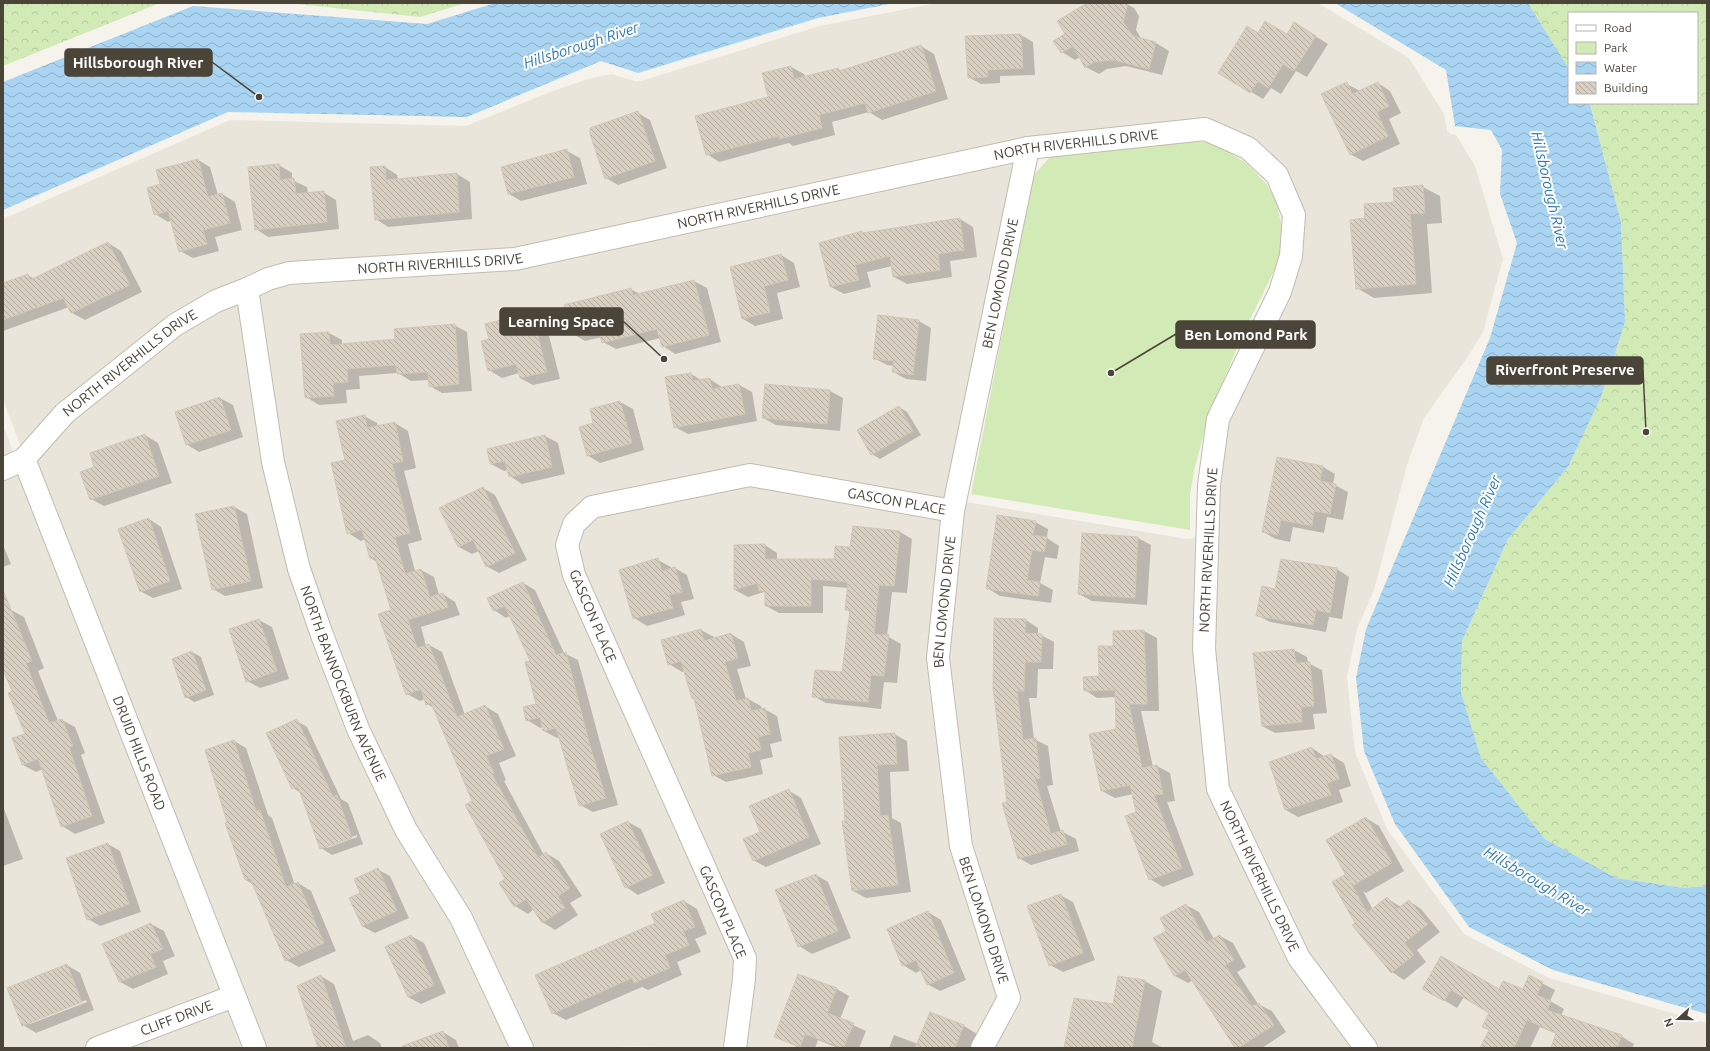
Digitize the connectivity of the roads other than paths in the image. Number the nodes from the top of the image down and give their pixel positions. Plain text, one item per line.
1 (1028, 148) junction
2 (247, 289) junction
3 (24, 459) junction
4 (3, 469) edge
5 (953, 511) junction
6 (234, 996) junction
7 (97, 1048) edge
8 (254, 1048) edge
9 (522, 1048) edge
10 (735, 1048) edge
11 (982, 1048) edge
12 (1366, 1048) edge

1 - 2 street, NORTH RIVERHILLS DRIVE
1 - 5 street, BEN LOMOND DRIVE
1 - 12 street, NORTH RIVERHILLS DRIVE
2 - 3 street, NORTH RIVERHILLS DRIVE
2 - 9 street, NORTH BANNOCKBURN AVENUE
3 - 4 street, NORTH RIVERHILLS DRIVE
3 - 6 street, DRUID HILLS ROAD
5 - 10 street, GASCON PLACE
5 - 11 street, BEN LOMOND DRIVE
6 - 7 street, CLIFF DRIVE
6 - 8 street, DRUID HILLS ROAD

